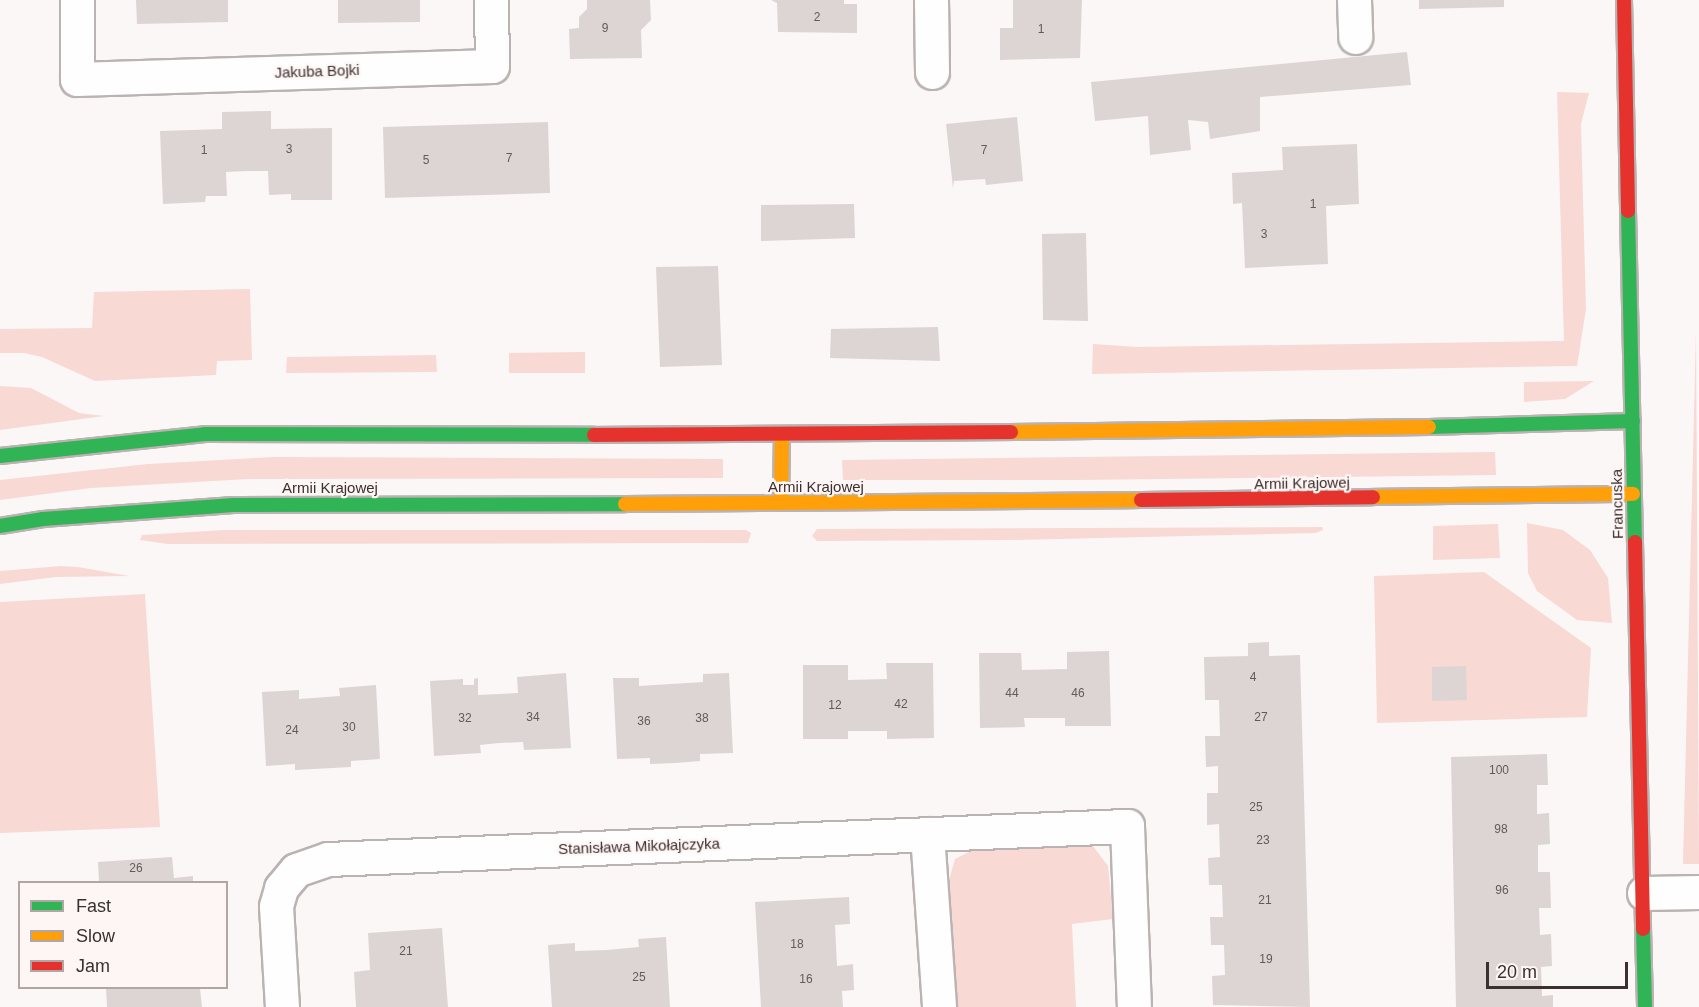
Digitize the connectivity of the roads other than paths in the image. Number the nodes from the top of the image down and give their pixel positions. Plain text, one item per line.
1 (77, 0) edge
2 (491, 0) edge
3 (931, 0) edge
4 (1354, 0) edge
5 (1624, 0) edge
6 (1355, 37) dead end
7 (932, 72) dead end
8 (1633, 421) junction
9 (782, 435) junction
10 (0, 456) edge
11 (1633, 494) junction
12 (781, 503) junction
13 (0, 526) edge
14 (927, 834) junction
15 (1699, 892) edge
16 (1644, 893) junction
17 (282, 1007) edge
18 (939, 1007) edge
19 (1134, 1007) edge
20 (1645, 1007) edge

1 - 2 street, Jakuba Bojki
3 - 7 street
4 - 6 street
5 - 8 street, Francuska
8 - 9 street
8 - 11 street, Francuska
9 - 10 street
9 - 12 street
11 - 12 street, Armii Krajowej
11 - 16 street, Francuska
12 - 13 street, Armii Krajowej
14 - 17 street, Stanisława Mikołajczyka
14 - 18 street
14 - 19 street, Stanisława Mikołajczyka
15 - 16 street
16 - 20 street, Francuska

